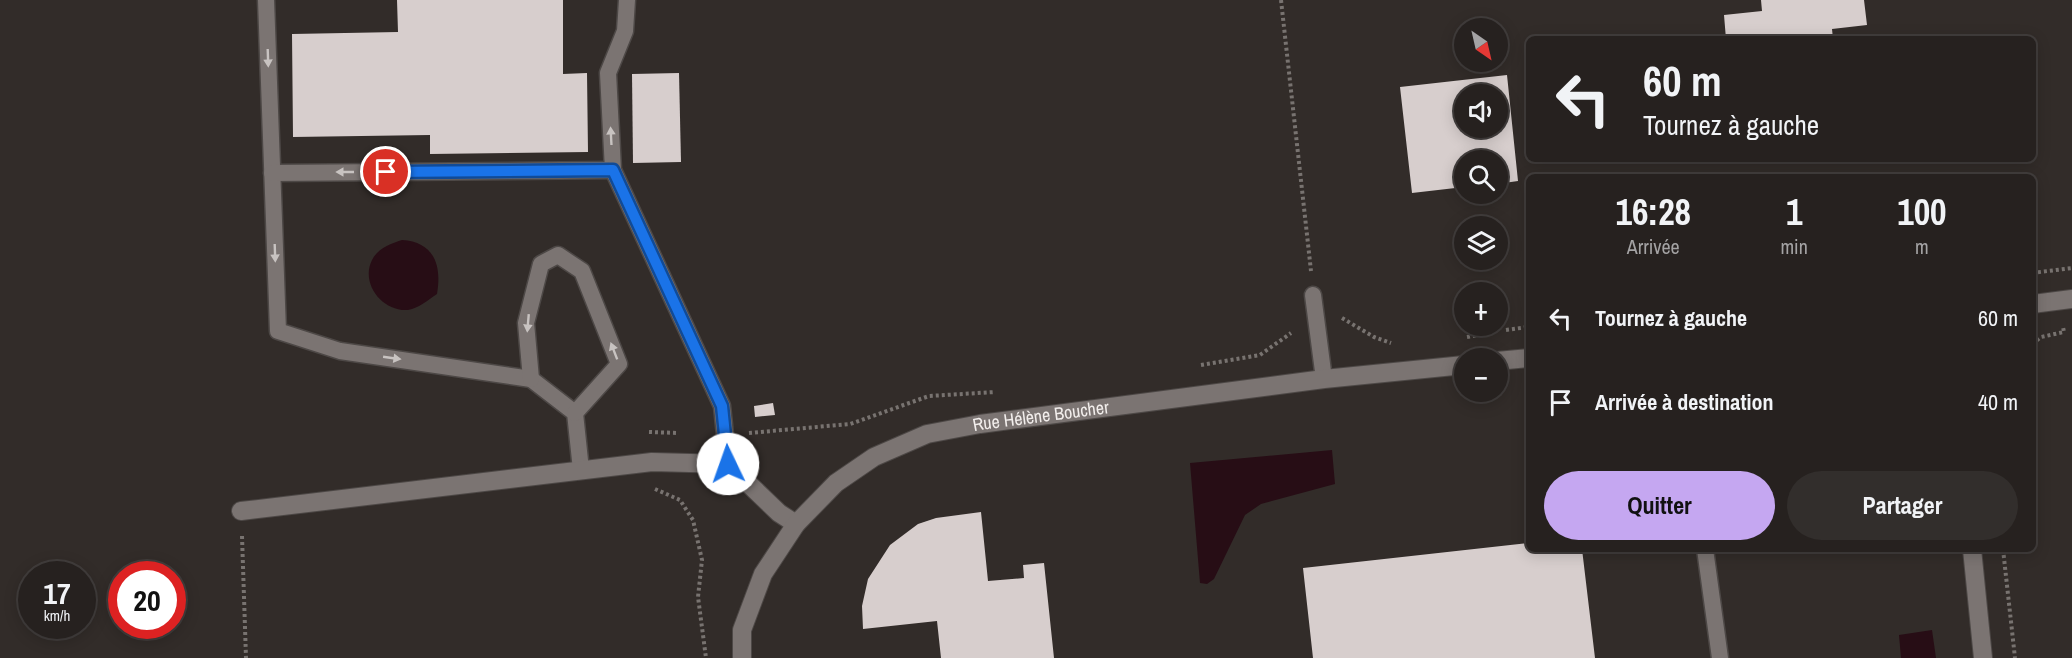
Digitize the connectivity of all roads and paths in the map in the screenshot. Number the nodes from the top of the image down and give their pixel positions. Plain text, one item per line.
1 (266, 0) edge
2 (627, 0) edge
3 (1281, 0) edge
4 (613, 170) junction
5 (272, 172) junction
6 (2072, 268) edge
7 (2036, 272) edge
8 (1314, 295) joint
9 (2072, 299) edge
10 (2036, 304) edge
11 (1316, 314) junction
12 (2063, 320) dead end
13 (1526, 327) edge
14 (1464, 338) dead end
15 (2036, 341) edge
16 (1398, 343) dead end
17 (1526, 358) edge
18 (1508, 360) edge
19 (1454, 365) edge
20 (1197, 366) dead end
21 (531, 379) junction
22 (1324, 379) junction
23 (1000, 392) dead end
24 (575, 413) junction
25 (649, 432) dead end
26 (726, 435) junction
27 (728, 464) junction
28 (581, 470) junction
29 (654, 483) dead end
30 (241, 511) joint
31 (796, 524) junction
32 (1705, 552) edge
33 (1972, 552) edge
34 (2003, 552) edge
35 (246, 658) edge
36 (706, 658) edge
37 (742, 658) edge
38 (1720, 658) edge
39 (1983, 658) edge
40 (2015, 658) edge

1 -> 5 lane
4 -> 2 lane
3 - 8 path
4 -> 5 lane
4 - 26 lane
5 -> 21 lane
6 - 7 path
8 - 11 lane
9 - 10 street
11 - 16 path
11 - 20 path
11 - 22 lane
12 - 15 path
13 - 14 path
17 - 18 street
19 - 22 street, Rue Hélène Boucher
21 - 24 lane
24 -> 21 lane
22 - 31 street, Rue Hélène Boucher
23 - 26 path
24 - 28 lane
25 - 26 path
26 - 27 lane
27 - 28 street
27 - 31 street
28 - 30 street
29 - 36 path
30 - 35 path
31 - 37 street, Rue Hélène Boucher
32 - 38 lane
33 - 39 street
34 - 40 path

